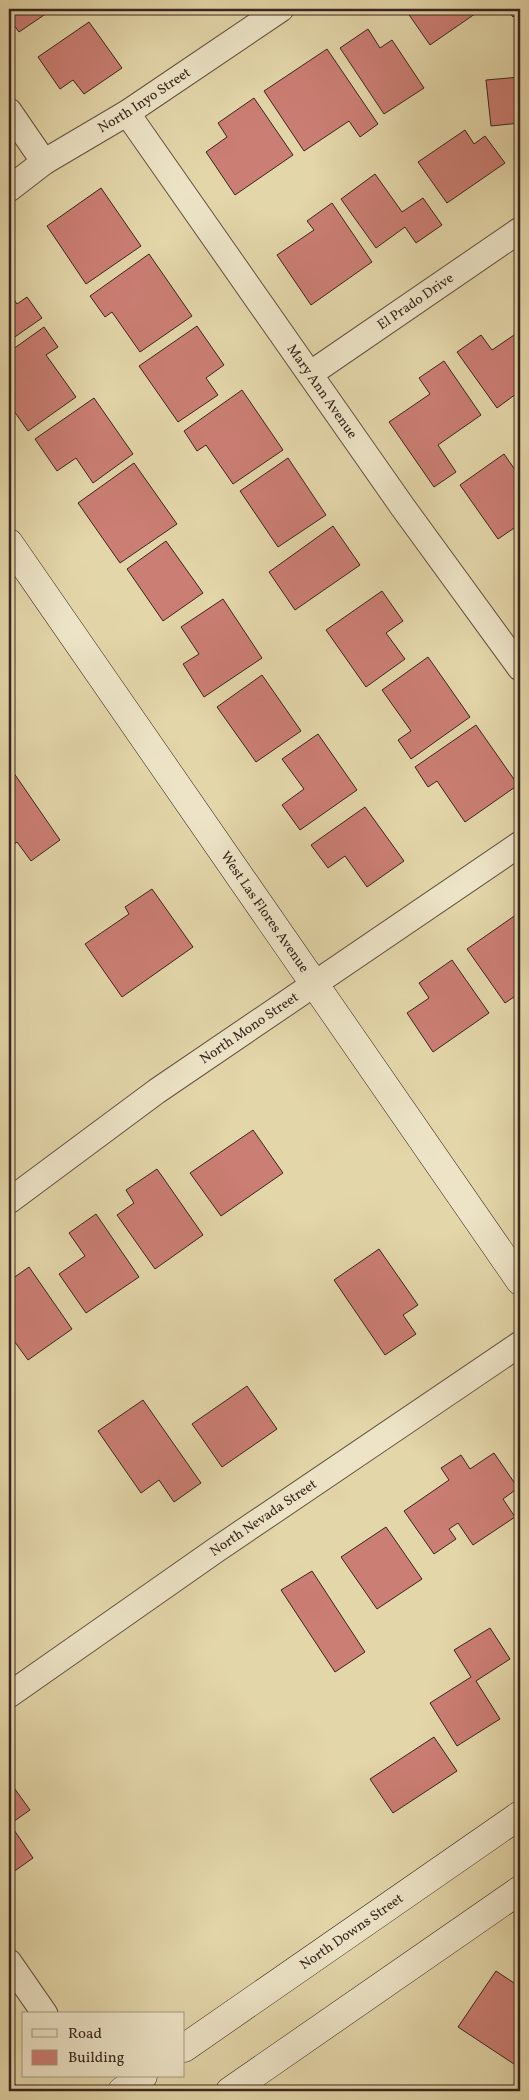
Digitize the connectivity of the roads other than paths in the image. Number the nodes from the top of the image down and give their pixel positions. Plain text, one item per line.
1 (281, 9) edge
2 (9, 111) edge
3 (127, 113) junction
4 (44, 162) junction
5 (9, 189) edge
6 (520, 230) edge
7 (310, 374) junction
8 (9, 543) edge
9 (520, 668) edge
10 (520, 844) edge
11 (313, 983) junction
12 (9, 1201) edge
13 (520, 1281) edge
14 (520, 1344) edge
15 (9, 1695) edge
16 (520, 1815) edge
17 (520, 1890) edge
18 (9, 1962) edge
19 (44, 2012) edge
20 (185, 2047) edge
21 (140, 2078) edge
22 (9, 2086) edge
23 (12, 2091) edge
24 (122, 2091) edge
25 (230, 2091) edge

1 - 3 street, North Inyo Street
2 - 4 street
3 - 4 street, North Inyo Street
3 - 7 street, Mary Ann Avenue
4 - 5 street, North Inyo Street
6 - 7 street, El Prado Drive
7 - 9 street, Mary Ann Avenue
8 - 11 street, West Las Flores Avenue
10 - 11 street, North Mono Street
11 - 12 street, North Mono Street
11 - 13 street, West Las Flores Avenue
14 - 15 street, North Nevada Street
16 - 20 street, North Downs Street
17 - 25 street
18 - 19 street
21 - 24 street
22 - 23 lane

